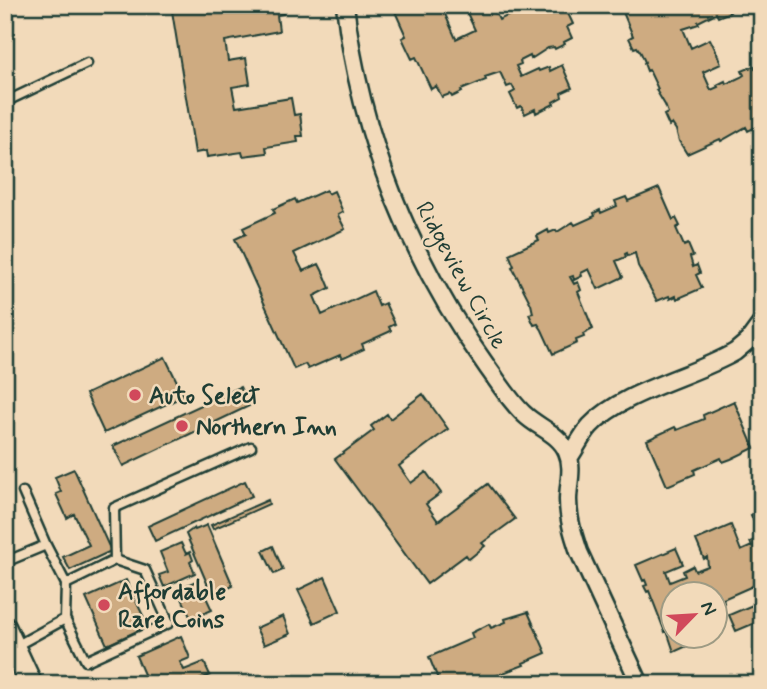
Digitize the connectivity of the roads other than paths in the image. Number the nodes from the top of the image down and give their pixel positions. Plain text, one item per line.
1 (345, 5) edge
2 (88, 63) dead end
3 (5, 102) edge
4 (762, 323) edge
5 (251, 447) dead end
6 (569, 458) junction
7 (23, 492) dead end
8 (46, 545) junction
9 (115, 561) junction
10 (5, 562) edge
11 (66, 584) junction
12 (65, 619) junction
13 (10, 637) edge
14 (31, 684) edge
15 (640, 684) edge

1 - 6 street, Ridgeview Circle
2 - 3 lane
4 - 6 street
5 - 9 lane
6 - 15 street
7 - 8 lane
8 - 10 lane
8 - 11 lane
9 - 11 lane
9 - 12 lane
11 - 12 lane
12 - 13 lane
13 - 14 main road

